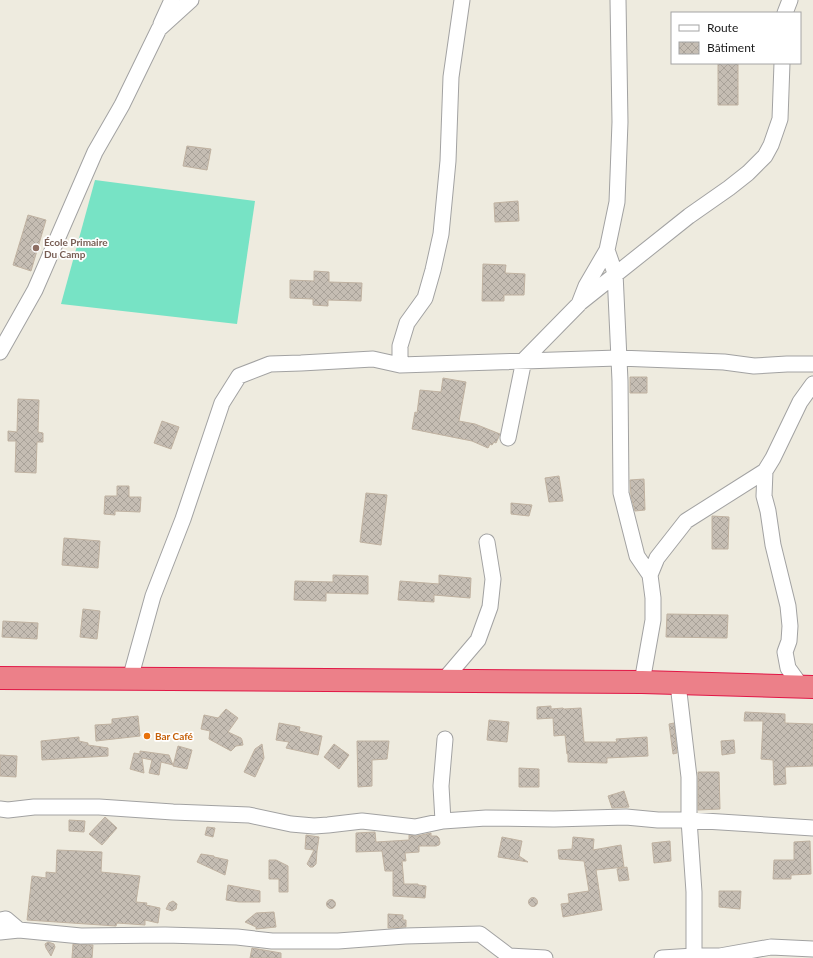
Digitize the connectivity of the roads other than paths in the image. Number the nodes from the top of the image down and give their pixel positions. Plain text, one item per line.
1 (172, 0) edge
2 (191, 0) edge
3 (462, 0) edge
4 (618, 0) edge
5 (790, 0) edge
6 (785, 12) edge
7 (159, 29) junction
8 (782, 64) edge
9 (607, 250) junction
10 (615, 273) junction
11 (579, 304) junction
12 (0, 352) edge
13 (618, 358) junction
14 (524, 360) junction
15 (813, 364) edge
16 (400, 365) junction
17 (813, 384) edge
18 (508, 438) dead end
19 (765, 471) junction
20 (487, 542) dead end
21 (650, 575) junction
22 (0, 678) edge
23 (130, 680) junction
24 (443, 682) junction
25 (642, 682) junction
26 (678, 684) junction
27 (807, 686) edge
28 (445, 739) dead end
29 (0, 809) edge
30 (689, 820) junction
31 (443, 821) junction
32 (813, 828) edge
33 (0, 920) edge
34 (20, 930) junction
35 (0, 932) edge
36 (813, 949) edge
37 (694, 957) edge
38 (545, 958) edge
39 (662, 958) edge

1 - 7 street
2 - 7 street
3 - 16 street
4 - 9 street
5 - 6 street
7 - 12 street
8 - 10 street
9 - 10 street
9 - 11 street
10 - 11 street
10 - 13 street
11 - 14 street
13 - 14 street
13 - 15 street
13 - 21 street
14 - 16 street
14 - 18 street
16 - 23 street
17 - 19 street
19 - 21 street
19 - 27 street
20 - 24 street
21 - 25 street
22 - 23 highway
23 - 24 highway
24 - 25 highway
25 - 26 highway
26 - 27 highway
26 - 30 street
28 - 31 street
29 - 31 street
30 - 31 street
30 - 32 street
30 - 37 street
33 - 34 street
34 - 35 street
34 - 38 street
36 - 37 street
37 - 39 street

